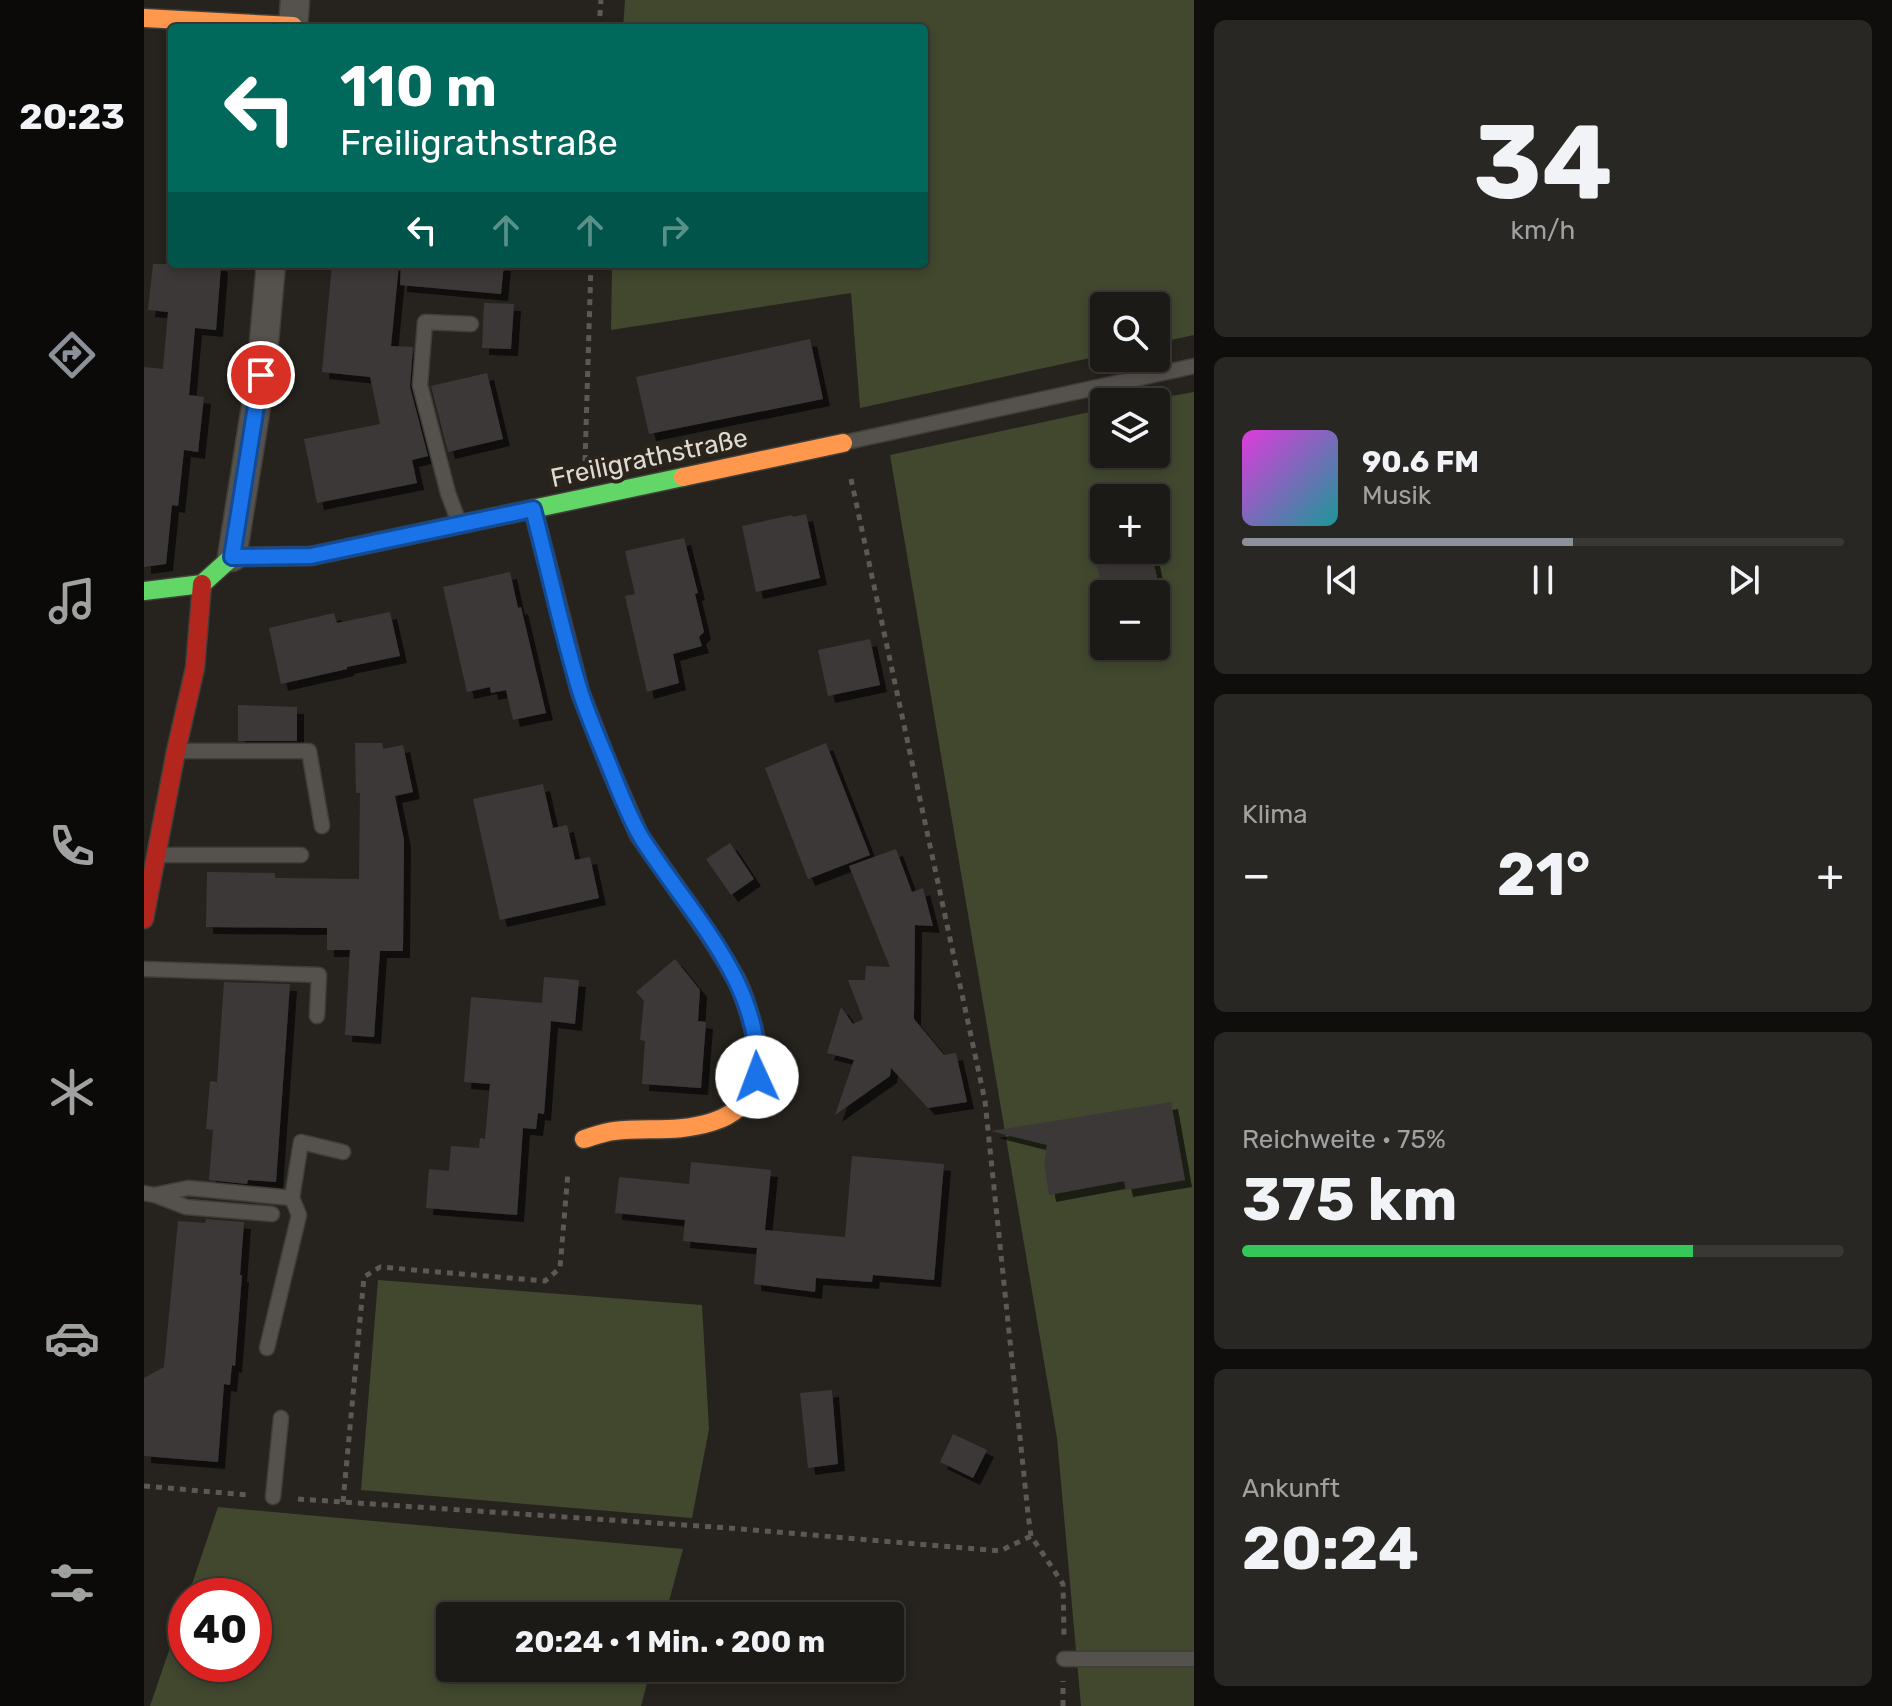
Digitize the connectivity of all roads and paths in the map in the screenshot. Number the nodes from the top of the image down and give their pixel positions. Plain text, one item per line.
1 (601, 0) edge
2 (144, 18) edge
3 (293, 18) edge
4 (599, 24) edge
5 (271, 268) edge
6 (591, 268) edge
7 (471, 324) dead end
8 (1194, 366) edge
9 (843, 443) junction
10 (584, 498) junction
11 (533, 509) junction
12 (460, 525) junction
13 (232, 557) junction
14 (202, 584) junction
15 (144, 591) edge
16 (176, 751) junction
17 (322, 826) dead end
18 (155, 855) junction
19 (301, 855) dead end
20 (144, 919) edge
21 (144, 969) edge
22 (317, 1016) dead end
23 (584, 1139) joint
24 (343, 1152) dead end
25 (149, 1194) edge
26 (292, 1198) junction
27 (272, 1214) dead end
28 (267, 1348) dead end
29 (281, 1418) dead end
30 (144, 1486) edge
31 (273, 1497) junction
32 (343, 1502) junction
33 (1031, 1536) junction
34 (1064, 1659) junction
35 (1194, 1659) edge
36 (1063, 1706) edge

1 - 4 path
2 - 3 street
5 - 13 street
6 - 10 path
7 - 12 lane
8 - 9 lane
9 - 10 street, Freiligrathstraße
9 - 33 path
10 - 11 street, Freiligrathstraße
11 - 12 street, Freiligrathstraße
11 - 23 street
12 - 13 street, Freiligrathstraße
13 - 14 street
14 - 15 street
14 - 16 street
16 - 17 lane
16 - 18 street
18 - 19 lane
18 - 20 street
21 - 22 lane
23 - 32 path
24 - 26 lane
25 - 26 lane
25 - 27 lane
26 - 28 lane
29 - 31 lane
30 - 31 path
31 - 32 path
32 - 33 path
33 - 34 path
34 - 35 lane
34 - 36 path

